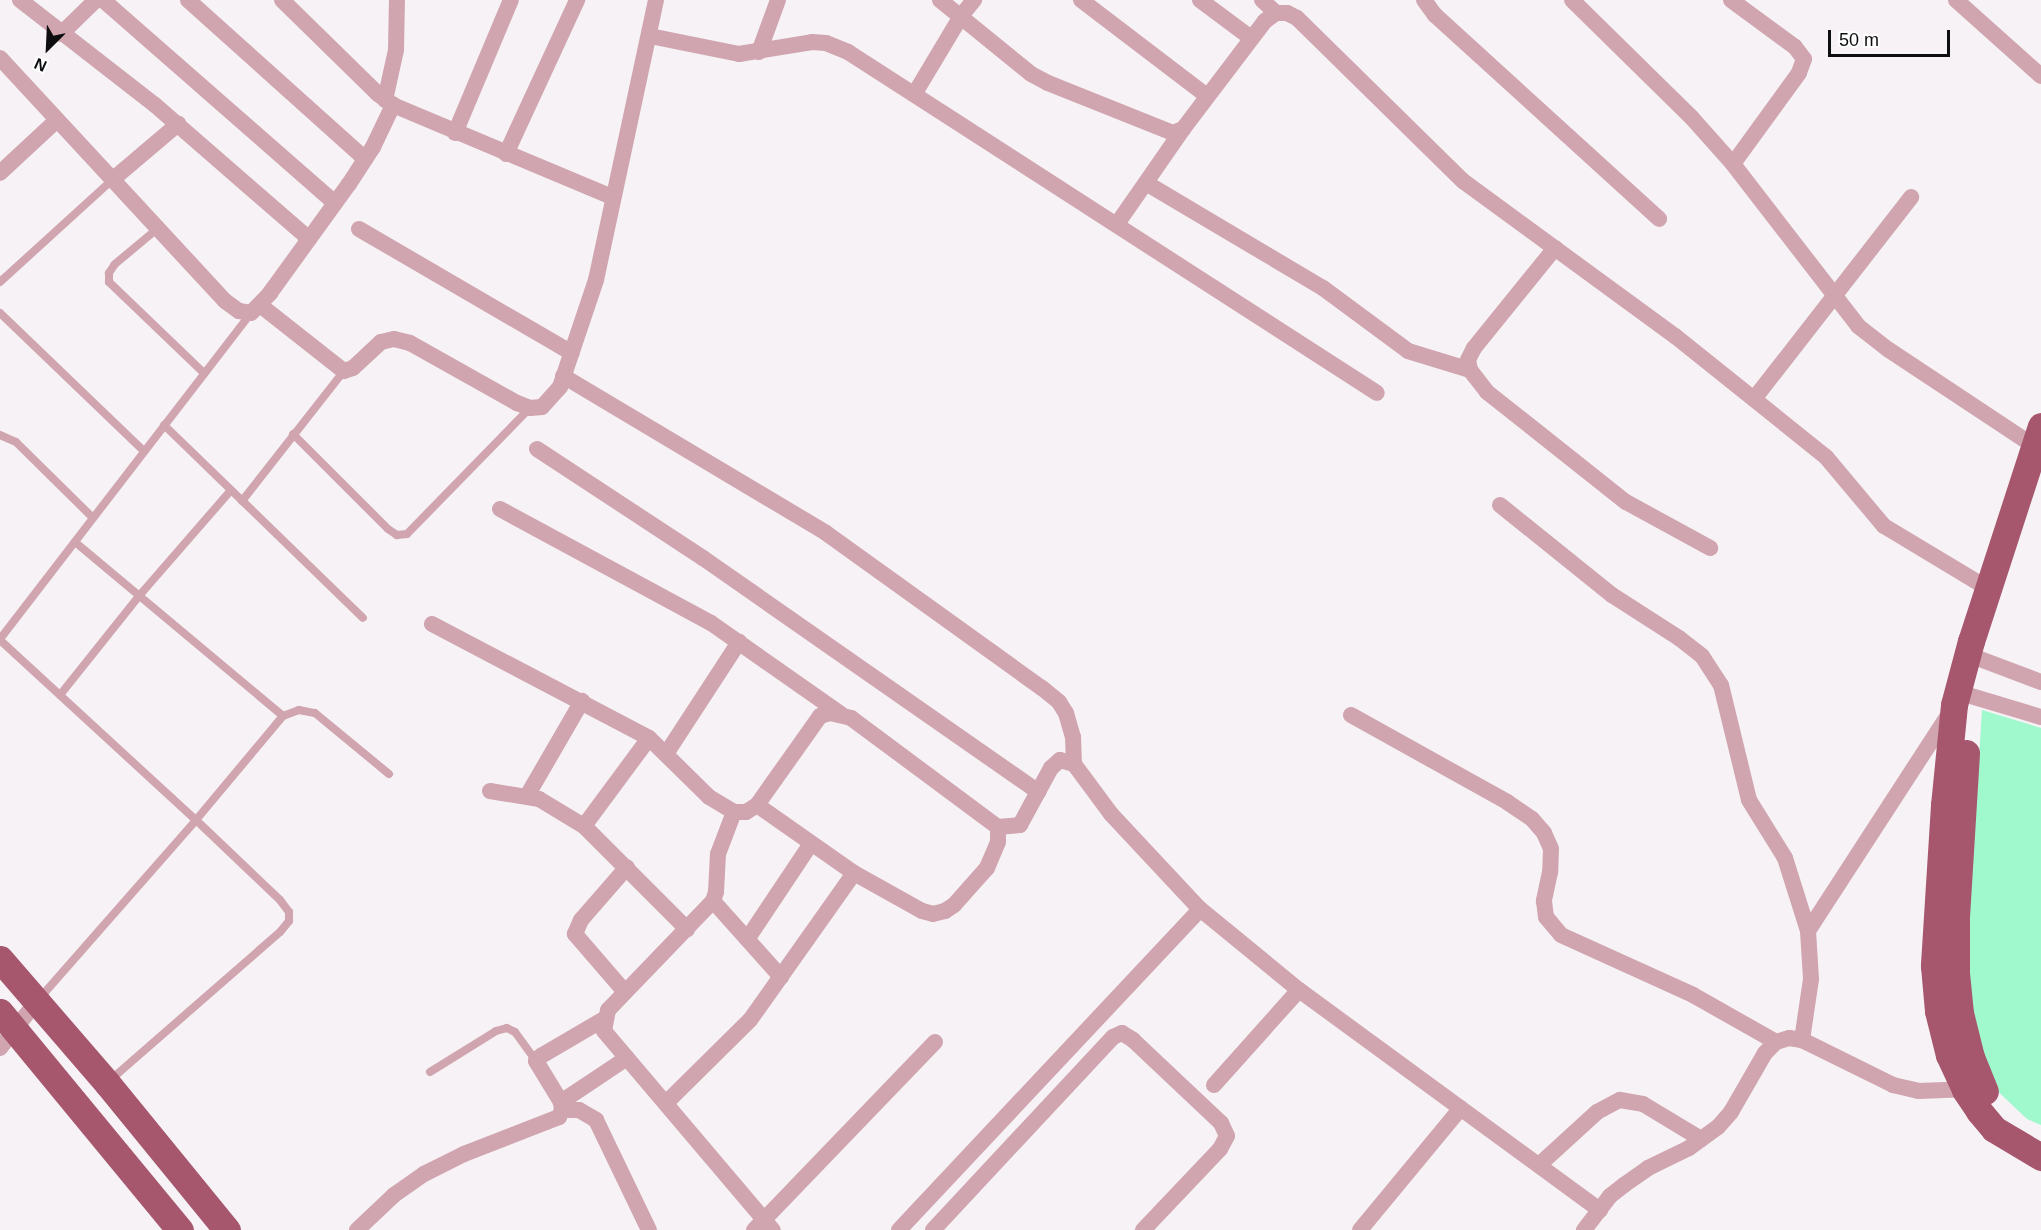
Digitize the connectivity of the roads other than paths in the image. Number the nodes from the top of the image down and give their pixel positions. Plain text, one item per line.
1 (20, 0) edge
2 (96, 0) edge
3 (103, 0) edge
4 (188, 0) edge
5 (282, 0) edge
6 (511, 0) edge
7 (577, 0) edge
8 (656, 0) edge
9 (778, 0) edge
10 (940, 0) edge
11 (974, 0) edge
12 (1081, 0) edge
13 (1200, 0) edge
14 (1262, 0) edge
15 (1424, 0) edge
16 (1572, 0) edge
17 (1731, 0) edge
18 (1956, 0) edge
19 (396, 1) edge
20 (1276, 13) junction
21 (961, 16) junction
22 (61, 34) junction
23 (650, 36) junction
24 (1251, 38) junction
25 (759, 52) junction
26 (0, 57) edge
27 (2041, 76) edge
28 (915, 93) junction
29 (1207, 96) junction
30 (389, 102) junction
31 (57, 120) junction
32 (178, 124) junction
33 (1183, 129) junction
34 (455, 133) junction
35 (506, 154) junction
36 (365, 159) junction
37 (1732, 164) junction
38 (0, 173) edge
39 (112, 180) junction
40 (1146, 183) junction
41 (612, 197) junction
42 (1911, 197) dead end
43 (335, 203) junction
44 (1659, 219) dead end
45 (1117, 224) junction
46 (157, 229) junction
47 (359, 229) dead end
48 (309, 239) junction
49 (1556, 248) junction
50 (0, 282) edge
51 (1833, 295) junction
52 (256, 309) junction
53 (0, 313) edge
54 (572, 352) junction
55 (1470, 370) junction
56 (344, 371) junction
57 (204, 373) junction
58 (563, 376) junction
59 (1377, 393) dead end
60 (1754, 399) junction
61 (530, 408) junction
62 (164, 425) junction
63 (293, 434) junction
64 (0, 435) edge
65 (2039, 446) edge
66 (537, 449) dead end
67 (143, 450) junction
68 (231, 490) junction
69 (242, 501) junction
70 (1500, 505) dead end
71 (500, 509) dead end
72 (93, 518) junction
73 (75, 542) junction
74 (1710, 548) dead end
75 (1989, 589) junction
76 (139, 596) junction
77 (363, 618) dead end
78 (0, 622) edge
79 (432, 624) dead end
80 (8, 629) junction
81 (0, 639) edge
82 (739, 642) junction
83 (1980, 659) junction
84 (2041, 682) edge
85 (60, 695) junction
86 (582, 701) junction
87 (1963, 701) junction
88 (841, 714) junction
89 (1351, 715) dead end
90 (284, 716) junction
91 (2041, 717) edge
92 (649, 738) junction
93 (666, 754) junction
94 (1074, 764) junction
95 (389, 774) dead end
96 (490, 791) dead end
97 (1039, 792) junction
98 (527, 796) junction
99 (757, 805) junction
100 (734, 812) junction
101 (196, 820) junction
102 (584, 826) junction
103 (998, 827) junction
104 (810, 845) junction
105 (627, 867) junction
106 (854, 873) junction
107 (713, 901) junction
108 (1200, 909) junction
109 (687, 929) junction
110 (1808, 931) junction
111 (748, 938) junction
112 (0, 959) edge
113 (781, 977) junction
114 (1299, 990) junction
115 (625, 992) junction
116 (37, 1002) junction
117 (604, 1019) junction
118 (5, 1030) edge
119 (1802, 1040) junction
120 (935, 1042) dead end
121 (1776, 1042) junction
122 (627, 1058) junction
123 (536, 1061) junction
124 (430, 1072) dead end
125 (108, 1083) junction
126 (1214, 1085) dead end
127 (1974, 1089) junction
128 (666, 1103) junction
129 (562, 1106) junction
130 (1461, 1108) junction
131 (145, 1129) junction
132 (1701, 1140) junction
133 (2041, 1141) edge
134 (115, 1151) junction
135 (2041, 1157) edge
136 (1539, 1165) junction
137 (1600, 1209) junction
138 (764, 1227) edge
139 (180, 1230) edge
140 (227, 1230) edge
141 (357, 1230) edge
142 (650, 1230) edge
143 (899, 1230) edge
144 (933, 1230) edge
145 (1143, 1230) edge
146 (1360, 1230) edge
147 (1584, 1230) edge

1 - 22 street
2 - 22 street
3 - 43 street
4 - 36 street
5 - 30 street
6 - 34 street
7 - 35 street
8 - 23 street
9 - 25 street
10 - 21 street
11 - 21 street
12 - 29 street
13 - 24 street
14 - 20 street
15 - 44 street
16 - 37 street
17 - 37 street
18 - 27 street
19 - 30 street
20 - 24 street
20 - 49 street
21 - 28 street
21 - 33 street
22 - 32 street
23 - 25 street
23 - 41 street
24 - 29 street
25 - 28 street
26 - 31 street
28 - 45 street
29 - 33 street
30 - 34 street
30 - 36 street
31 - 38 street
31 - 39 street
32 - 39 street
32 - 48 street
33 - 40 street
34 - 35 street
35 - 41 street
36 - 43 street
37 - 51 street
39 - 46 street
39 - 50 lane
40 - 45 street
40 - 55 street
41 - 54 street
42 - 51 street
43 - 48 street
45 - 59 street
46 - 52 street
46 - 57 lane
47 - 54 street
48 - 52 street
49 - 55 street
49 - 60 street
51 - 60 street
51 - 65 street
52 - 56 street
52 - 57 lane
53 - 67 lane
54 - 58 street
55 - 74 street
56 - 61 street
56 - 63 lane
57 - 62 lane
58 - 61 street
58 - 94 street
60 - 75 street
61 - 63 lane
62 - 67 lane
62 - 68 lane
63 - 69 lane
64 - 72 lane
65 - 75 highway
65 - 83 highway
66 - 97 street
67 - 72 lane
68 - 69 lane
68 - 76 lane
69 - 77 lane
70 - 110 street
71 - 82 street
72 - 73 lane
73 - 76 lane
73 - 80 lane
75 - 87 highway
76 - 85 lane
76 - 90 lane
78 - 80 lane
79 - 86 street
80 - 81 lane
81 - 85 lane
82 - 88 street
82 - 93 street
83 - 84 street
83 - 87 highway
85 - 101 lane
86 - 92 street
86 - 98 street
87 - 91 street
87 - 110 street
87 - 127 highway
88 - 99 street
88 - 103 street
89 - 121 street
90 - 95 lane
90 - 101 lane
92 - 93 street
92 - 102 street
93 - 100 street
94 - 97 street
94 - 108 street
96 - 98 street
97 - 103 street
98 - 102 street
99 - 100 street
99 - 104 street
100 - 107 street
101 - 116 lane
101 - 125 lane
102 - 105 street
103 - 106 street
104 - 106 street
104 - 111 street
105 - 109 street
105 - 115 street
106 - 113 street
107 - 109 street
107 - 111 street
108 - 114 street
108 - 143 street
109 - 115 street
110 - 119 street
111 - 113 street
112 - 116 highway
113 - 128 street
114 - 126 street
114 - 130 street
115 - 117 street
116 - 118 street
116 - 125 highway
117 - 122 street
117 - 123 street
118 - 134 highway
119 - 121 street
119 - 127 street
120 - 138 street
121 - 132 street
122 - 128 street
122 - 129 street
123 - 124 lane
123 - 129 street
125 - 131 highway
127 - 133 highway
127 - 135 highway
128 - 138 street
129 - 141 street
129 - 142 street
130 - 136 street
130 - 146 street
131 - 134 highway
131 - 140 highway
132 - 136 street
132 - 137 street
134 - 139 highway
136 - 137 street
137 - 147 street
144 - 145 street

